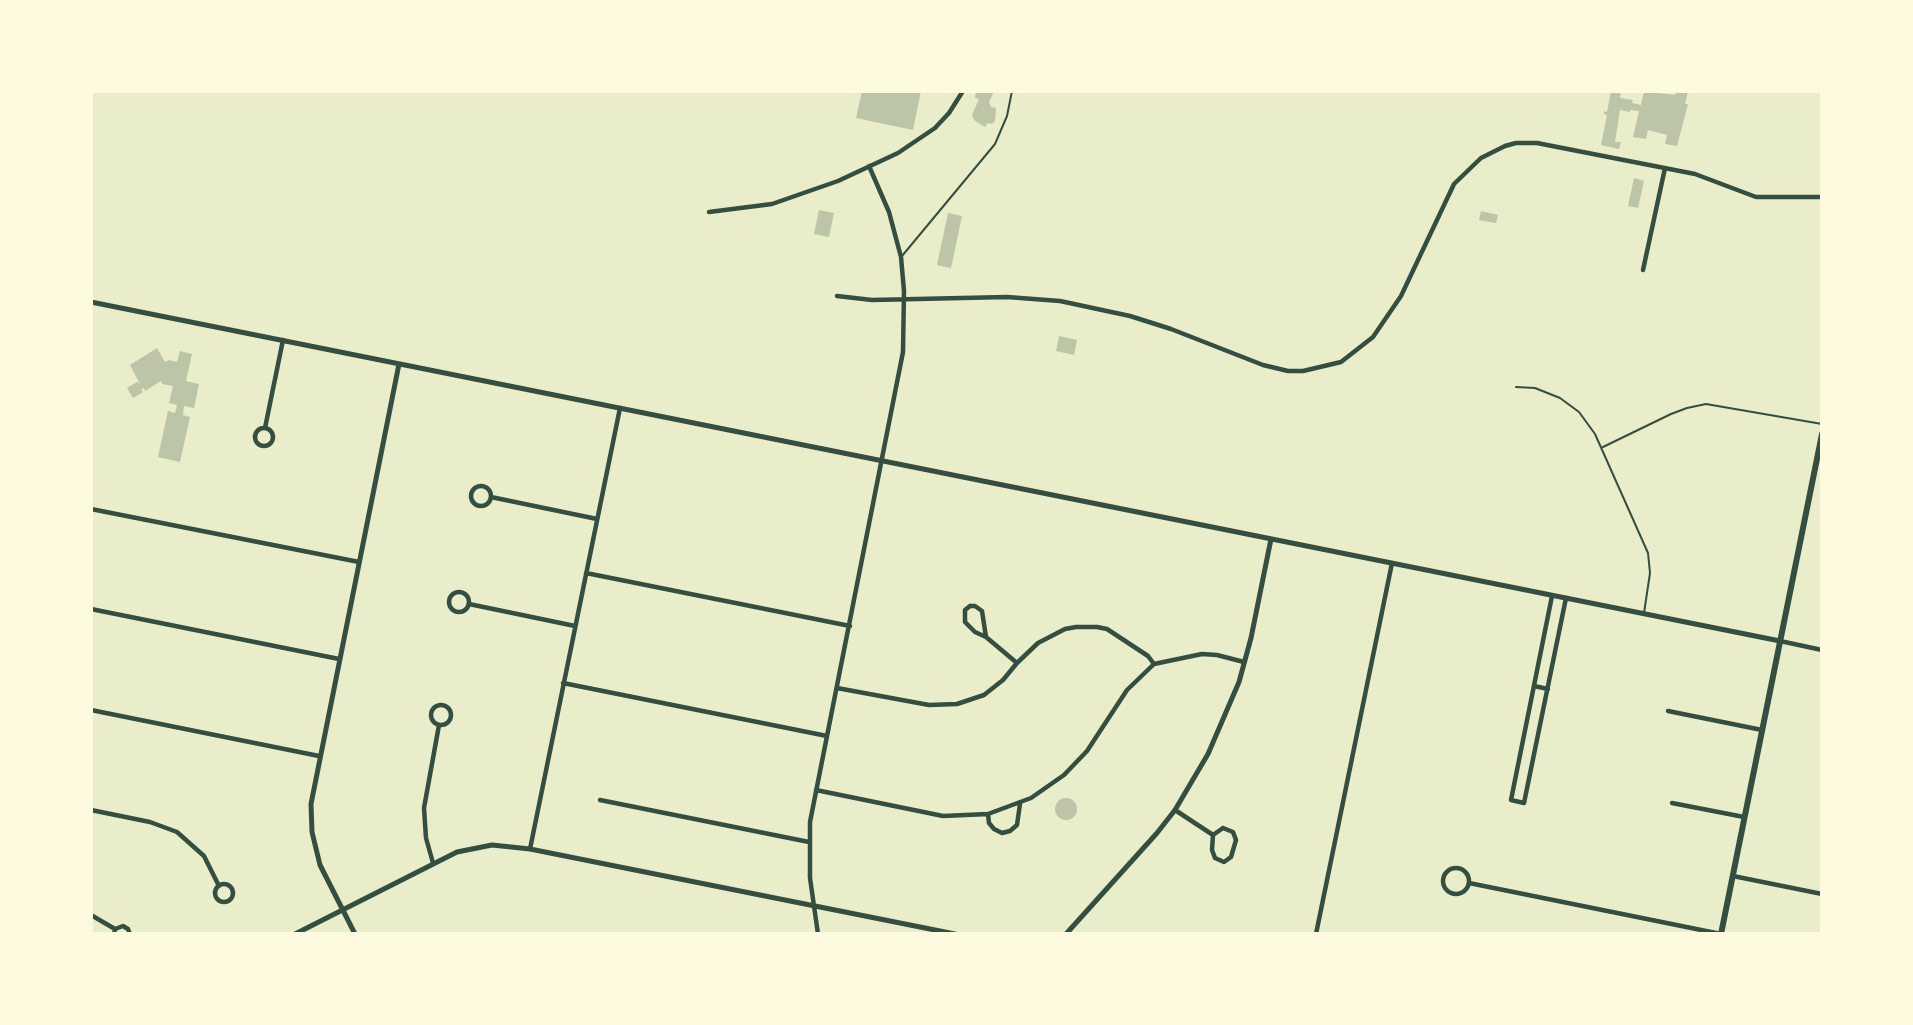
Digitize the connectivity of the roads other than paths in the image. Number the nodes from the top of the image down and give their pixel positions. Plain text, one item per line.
1 (963, 91) edge
2 (1012, 91) edge
3 (869, 166) junction
4 (1665, 168) junction
5 (1822, 197) edge
6 (709, 212) dead end
7 (901, 257) junction
8 (1643, 270) dead end
9 (837, 296) dead end
10 (904, 300) junction
11 (91, 302) edge
12 (283, 341) junction
13 (399, 364) junction
14 (1516, 387) dead end
15 (620, 408) junction
16 (1822, 424) edge
17 (265, 428) junction
18 (1822, 434) edge
19 (1601, 447) junction
20 (882, 461) junction
21 (491, 497) junction
22 (91, 509) edge
23 (597, 519) junction
24 (1272, 538) junction
25 (359, 562) junction
26 (1392, 563) junction
27 (586, 573) junction
28 (1552, 596) junction
29 (1566, 598) junction
30 (469, 604) junction
31 (91, 609) edge
32 (1644, 614) junction
33 (575, 626) junction
34 (850, 626) junction
35 (986, 637) junction
36 (1780, 641) junction
37 (1822, 650) edge
38 (339, 659) junction
39 (1244, 662) junction
40 (1017, 663) junction
41 (1154, 664) junction
42 (564, 683) junction
43 (1534, 686) junction
44 (837, 688) junction
45 (1548, 689) junction
46 (91, 710) edge
47 (1668, 711) dead end
48 (439, 725) junction
49 (1762, 730) junction
50 (827, 736) junction
51 (320, 756) junction
52 (816, 790) junction
53 (600, 800) dead end
54 (1672, 803) dead end
55 (1020, 804) junction
56 (91, 810) edge
57 (1175, 810) junction
58 (988, 814) junction
59 (1744, 817) junction
60 (1213, 835) junction
61 (809, 842) junction
62 (530, 849) junction
63 (433, 863) junction
64 (1733, 876) junction
65 (1469, 883) junction
66 (219, 886) dead end
67 (1822, 894) edge
68 (813, 906) junction
69 (342, 910) junction
70 (91, 915) edge
71 (114, 932) edge
72 (130, 934) edge
73 (295, 934) edge
74 (355, 934) edge
75 (818, 934) edge
76 (955, 934) edge
77 (1066, 934) edge
78 (1316, 934) edge
79 (1721, 934) edge

1 - 3 street
2 - 7 lane
3 - 6 street
3 - 7 street
4 - 5 street
4 - 8 street
4 - 10 street
7 - 10 street
9 - 10 street
10 - 20 street
11 - 12 street
12 - 13 street
12 - 17 street
13 - 15 street
13 - 25 street
14 - 19 lane
15 - 20 street
15 - 23 street
16 - 19 lane
17 - 17 street
18 - 36 main road
19 - 32 lane
20 - 24 street
20 - 34 street
21 - 21 street
21 - 23 street
22 - 25 street
23 - 27 street
24 - 26 street
24 - 39 street
25 - 38 street
26 - 28 street
26 - 78 street
27 - 33 street
27 - 34 street
28 - 29 street
28 - 43 street
29 - 32 street
29 - 45 street
30 - 30 street
30 - 33 street
31 - 38 street
32 - 36 street
33 - 42 street
34 - 44 street
35 - 35 street
35 - 40 street
36 - 37 street
36 - 49 main road
38 - 51 street
39 - 41 street
39 - 57 street
40 - 41 street
40 - 44 street
41 - 55 street
42 - 50 street
42 - 62 street
43 - 45 street
43 - 45 street
44 - 50 street
46 - 51 street
47 - 49 street
48 - 48 street
48 - 63 street
49 - 59 main road
50 - 52 street
51 - 69 street
52 - 58 street
52 - 61 street
53 - 61 street
54 - 59 street
55 - 58 street
55 - 58 street
56 - 66 street
57 - 60 street
57 - 77 street
59 - 64 main road
60 - 60 street
61 - 68 street
62 - 63 street
62 - 68 street
63 - 69 street
64 - 67 street
64 - 79 main road
65 - 65 street
65 - 79 street
68 - 75 street
68 - 76 street
69 - 73 street
69 - 74 street
70 - 71 street
71 - 72 street

